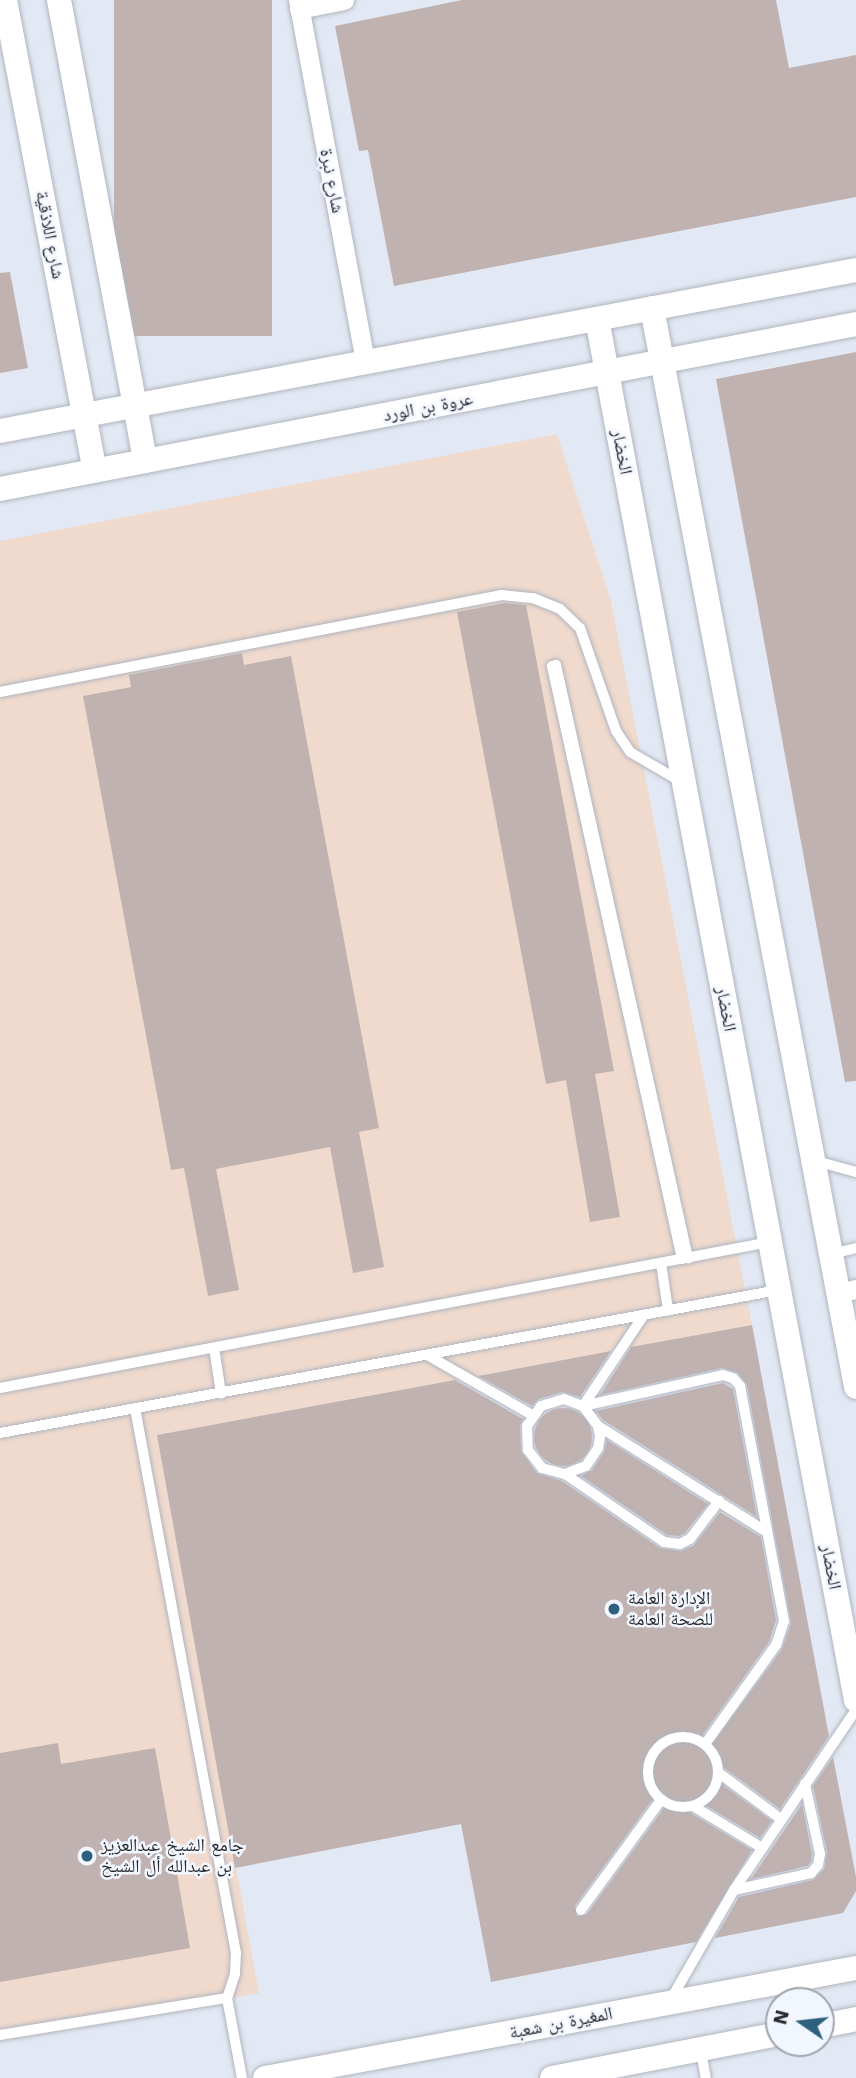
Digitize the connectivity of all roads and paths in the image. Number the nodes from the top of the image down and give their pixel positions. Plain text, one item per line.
1 (5, 0) edge
2 (59, 0) edge
3 (344, 0) edge
4 (299, 4) edge
5 (856, 270) edge
6 (652, 308) junction
7 (597, 319) junction
8 (856, 324) edge
9 (662, 361) junction
10 (365, 362) junction
11 (607, 372) junction
12 (135, 405) junction
13 (84, 415) junction
14 (0, 431) edge
15 (145, 461) junction
16 (95, 470) junction
17 (0, 489) edge
18 (0, 692) edge
19 (684, 783) junction
20 (813, 1160) junction
21 (856, 1172) edge
22 (770, 1242) junction
23 (856, 1248) edge
24 (831, 1254) junction
25 (685, 1259) junction
26 (660, 1263) junction
27 (779, 1290) junction
28 (847, 1291) edge
29 (668, 1310) junction
30 (644, 1315) junction
31 (214, 1348) junction
32 (427, 1355) junction
33 (856, 1387) edge
34 (0, 1388) edge
35 (221, 1392) junction
36 (583, 1406) junction
37 (135, 1408) junction
38 (532, 1415) junction
39 (598, 1426) junction
40 (0, 1433) edge
41 (565, 1474) junction
42 (719, 1502) junction
43 (767, 1532) junction
44 (856, 1700) edge
45 (856, 1710) edge
46 (705, 1744) junction
47 (719, 1773) junction
48 (804, 1784) junction
49 (661, 1800) junction
50 (693, 1806) junction
51 (781, 1819) junction
52 (762, 1848) junction
53 (734, 1890) junction
54 (581, 1910) dead end
55 (856, 1968) edge
56 (227, 1998) junction
57 (669, 2003) junction
58 (856, 2019) edge
59 (835, 2023) edge
60 (0, 2035) edge
61 (765, 2037) edge
62 (700, 2049) junction
63 (562, 2077) edge
64 (242, 2078) edge
65 (265, 2078) edge
66 (706, 2078) edge

1 - 13 street, شارع اللاذقية
2 - 12 street
3 - 4 street
4 - 10 street, شارع نبرة
5 - 6 street
6 - 7 street
6 - 9 street
7 - 10 street
7 - 11 street, الخضار
8 - 9 street, عروة بن الورد
9 - 11 street, عروة بن الورد
9 - 20 street
10 - 12 street
11 - 15 street, عروة بن الورد
11 - 19 street, الخضار
12 - 13 street
12 - 15 street
13 - 14 street
13 - 16 street, شارع اللاذقية
15 - 16 street, عروة بن الورد
16 - 17 street, عروة بن الورد
18 - 19 lane
19 - 22 street, الخضار
20 - 21 lane
20 - 24 street
22 - 25 lane
22 - 27 street, الخضار
23 - 24 lane
24 - 28 street
25 - 25 lane
25 - 26 lane
26 - 29 lane
26 - 31 lane
27 - 29 lane
27 - 44 street, الخضار
28 - 33 street
29 - 30 lane
30 - 32 lane
30 - 36 lane
31 - 34 lane
31 - 35 lane
32 - 35 lane
32 - 38 lane
35 - 37 lane
36 - 38 lane
36 - 39 lane
36 - 43 lane
37 - 40 lane
37 - 56 lane
38 - 41 lane
39 - 41 lane
39 - 42 lane
41 - 42 lane
42 - 43 lane
43 - 46 lane
45 - 48 lane
46 - 47 lane
46 - 49 lane
47 - 50 lane
47 - 51 lane
48 - 51 lane
48 - 53 lane
49 - 50 lane
49 - 54 lane
50 - 52 lane
51 - 52 lane
52 - 53 lane
53 - 57 lane
55 - 57 street, المغيرة بن شعبة
56 - 60 lane
56 - 64 lane
57 - 65 street, المغيرة بن شعبة
58 - 59 street
61 - 62 street
62 - 63 street
62 - 66 lane

